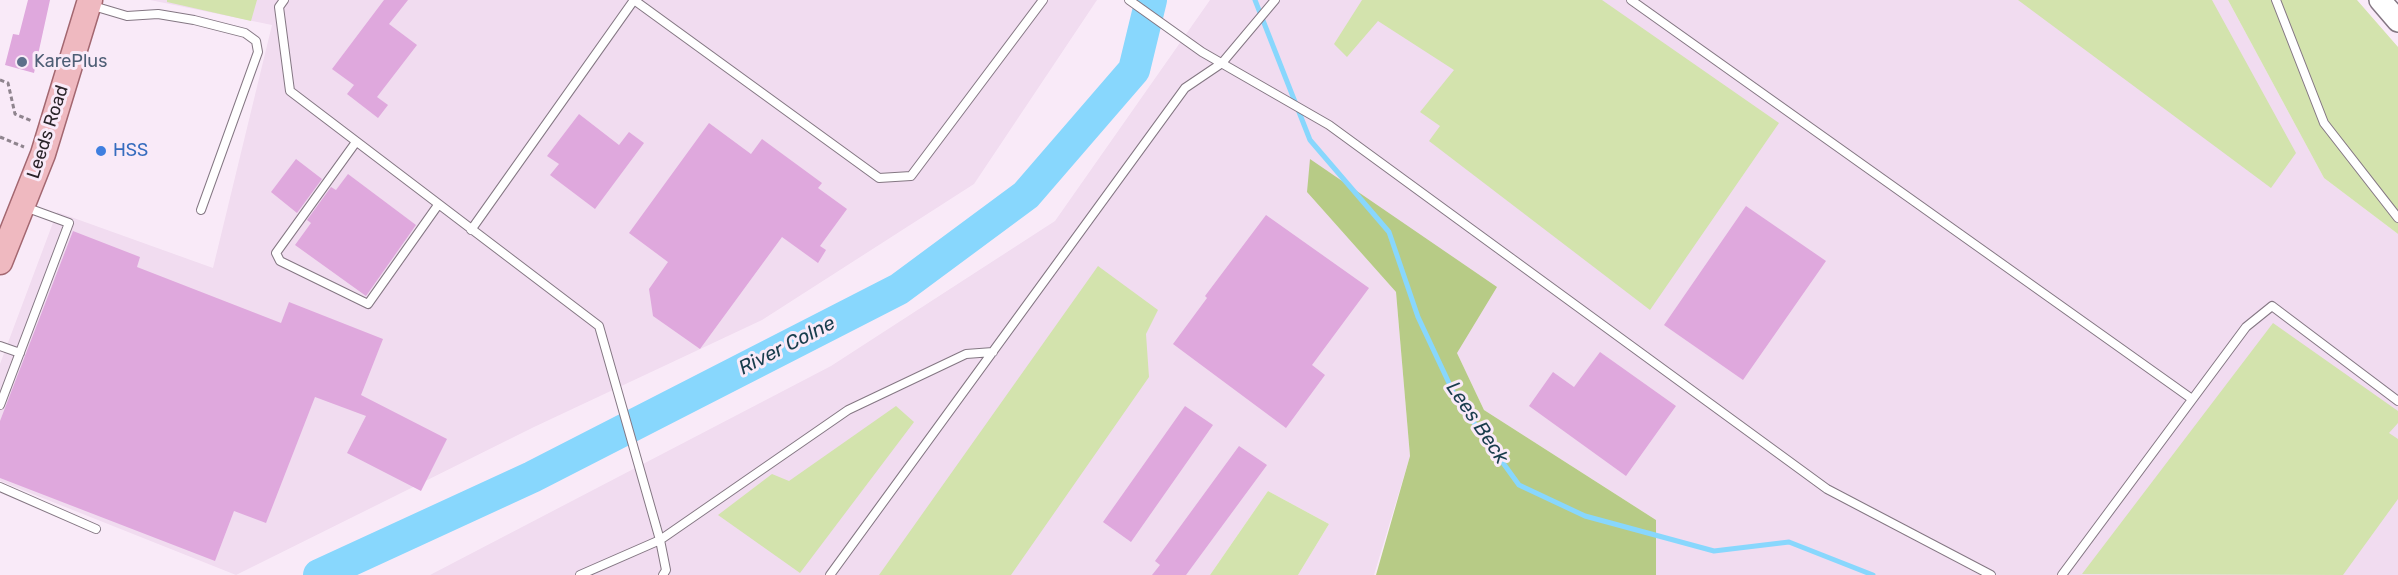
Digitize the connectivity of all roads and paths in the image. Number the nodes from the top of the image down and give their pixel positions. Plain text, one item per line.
1 (284, 0) edge
2 (634, 0) edge
3 (1044, 0) edge
4 (1129, 0) edge
5 (1275, 0) edge
6 (1631, 0) edge
7 (2276, 0) edge
8 (2379, 0) edge
9 (89, 2) edge
10 (2398, 21) edge
11 (1222, 63) junction
12 (0, 80) edge
13 (50, 129) junction
14 (0, 137) edge
15 (356, 142) junction
16 (43, 154) junction
17 (438, 205) junction
18 (22, 206) junction
19 (201, 210) dead end
20 (2398, 218) edge
21 (471, 230) junction
22 (0, 262) edge
23 (0, 346) edge
24 (993, 352) junction
25 (20, 353) junction
26 (2192, 399) junction
27 (2398, 401) edge
28 (0, 405) edge
29 (0, 487) edge
30 (96, 529) dead end
31 (660, 540) junction
32 (580, 575) edge
33 (663, 575) edge
34 (830, 575) edge
35 (1991, 575) edge
36 (2062, 575) edge

1 - 15 lane
2 - 3 lane
2 - 21 lane
4 - 11 lane
5 - 11 lane
6 - 26 lane
7 - 20 lane
8 - 10 street
9 - 13 main road, Leeds Road
9 - 19 lane
11 - 24 lane
11 - 35 lane
12 - 13 path
13 - 16 main road, Leeds Road
14 - 16 path
15 - 17 lane
15 - 17 lane
16 - 18 main road, Leeds Road
17 - 21 lane
18 - 22 main road, Leeds Road
18 - 25 lane
21 - 31 lane
23 - 25 lane
24 - 31 lane
24 - 34 lane
25 - 28 lane
26 - 27 lane
26 - 36 lane
29 - 30 lane
31 - 32 lane
31 - 33 lane

